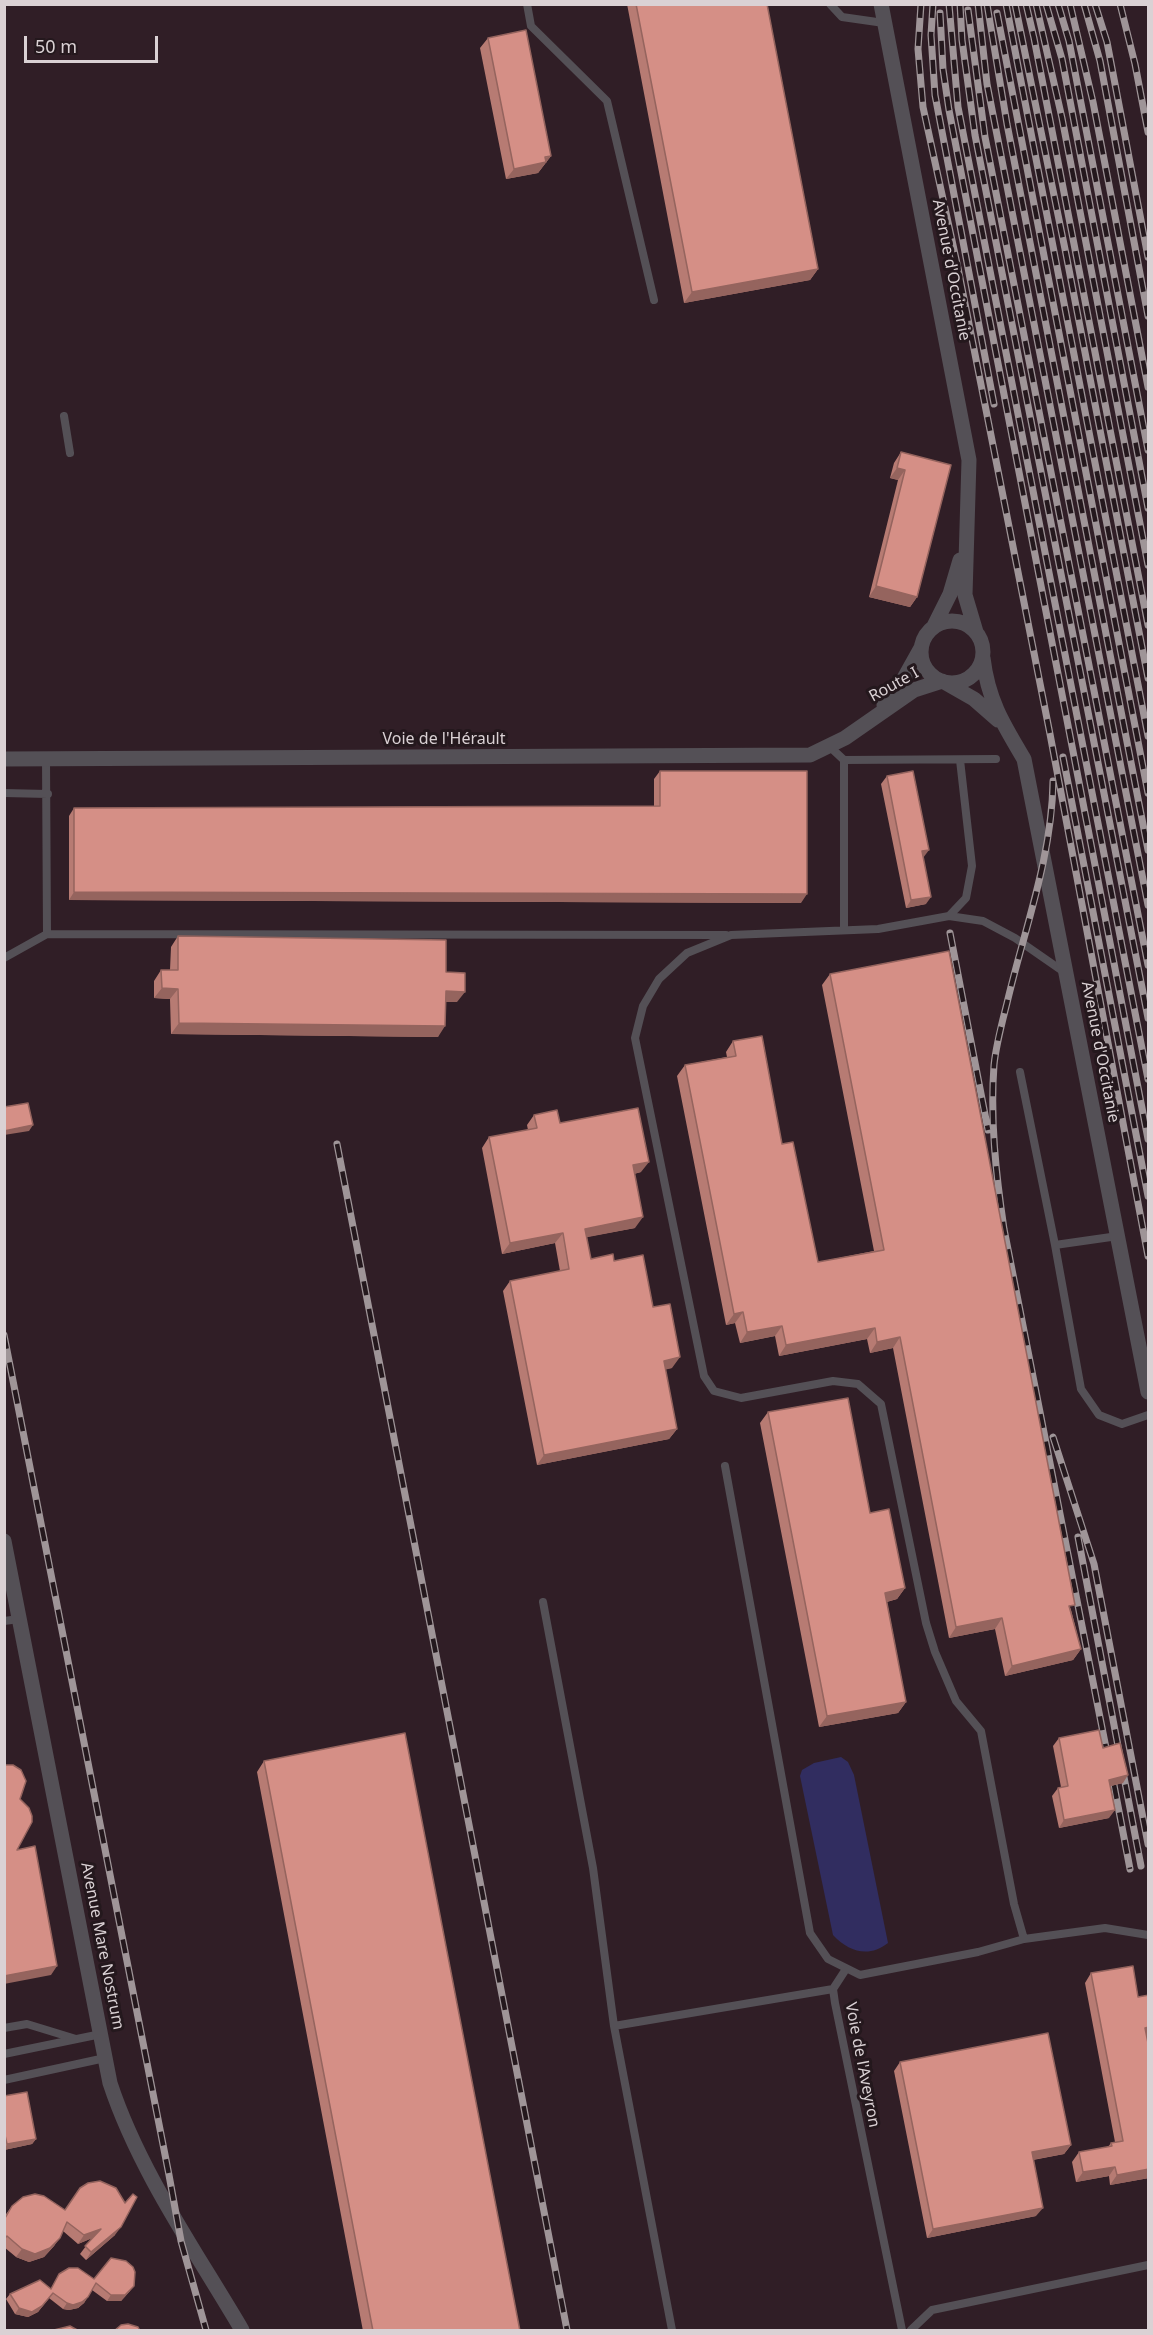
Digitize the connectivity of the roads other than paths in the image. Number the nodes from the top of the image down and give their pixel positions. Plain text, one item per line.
1 (527, 4) edge
2 (830, 4) edge
3 (881, 4) edge
4 (884, 22) junction
5 (654, 300) dead end
6 (64, 416) dead end
7 (70, 453) dead end
8 (965, 543) junction
9 (934, 626) junction
10 (976, 632) junction
11 (921, 648) junction
12 (983, 658) junction
13 (944, 682) junction
14 (873, 718) junction
15 (1003, 724) junction
16 (829, 746) junction
17 (4, 759) edge
18 (46, 759) junction
19 (996, 759) dead end
20 (844, 760) junction
21 (960, 760) junction
22 (4, 793) edge
23 (48, 794) junction
24 (949, 916) junction
25 (844, 929) junction
26 (47, 934) junction
27 (731, 935) junction
28 (4, 958) edge
29 (1067, 975) junction
30 (1020, 1072) dead end
31 (1118, 1236) junction
32 (1055, 1245) junction
33 (1149, 1392) edge
34 (1149, 1415) edge
35 (725, 1466) dead end
36 (4, 1541) edge
37 (543, 1602) dead end
38 (12, 1620) edge
39 (1149, 1935) edge
40 (1024, 1939) junction
41 (846, 1970) junction
42 (833, 1989) junction
43 (614, 2026) junction
44 (4, 2028) edge
45 (101, 2034) junction
46 (77, 2039) junction
47 (4, 2054) edge
48 (105, 2058) junction
49 (4, 2080) edge
50 (1149, 2265) edge
51 (242, 2331) edge
52 (672, 2331) edge
53 (902, 2331) edge
54 (911, 2331) edge

1 - 5 lane
2 - 4 lane
3 - 4 street, Avenue d'Occitanie
4 - 8 street, Avenue d'Occitanie
6 - 7 lane
8 - 9 street, Avenue d'Occitanie
8 - 10 street, Avenue d'Occitanie
9 - 10 street
9 - 11 street, Avenue d'Occitanie
10 - 12 street, Avenue d'Occitanie
11 - 13 street, Avenue d'Occitanie
11 - 14 street, Route I
12 - 13 street
12 - 15 street, Avenue d'Occitanie
13 - 14 street, Route I
13 - 15 street, Avenue d'Occitanie
14 - 16 street, Voie de l'Hérault
15 - 29 street, Avenue d'Occitanie
16 - 18 street, Voie de l'Hérault
16 - 20 lane
17 - 18 street, Voie de l'Hérault
18 - 23 lane
19 - 21 lane
20 - 21 lane
20 - 25 lane
21 - 24 lane
22 - 23 lane
23 - 26 lane
24 - 25 lane
24 - 29 lane
25 - 27 lane
26 - 27 lane
26 - 28 lane
27 - 40 lane
29 - 31 street, Avenue d'Occitanie
30 - 32 lane
31 - 32 lane
31 - 33 street, Avenue d'Occitanie
32 - 34 lane
35 - 41 lane
36 - 38 street, Avenue Mare Nostrum
37 - 43 lane
38 - 45 street, Avenue Mare Nostrum
39 - 40 lane
40 - 41 lane
41 - 42 lane, Voie de l'Aveyron
42 - 43 lane
42 - 53 lane, Voie de l'Aveyron
43 - 52 lane
44 - 46 lane
45 - 46 lane
45 - 48 street, Avenue Mare Nostrum
46 - 47 lane
48 - 49 lane
48 - 51 street, Avenue Mare Nostrum
50 - 54 lane

